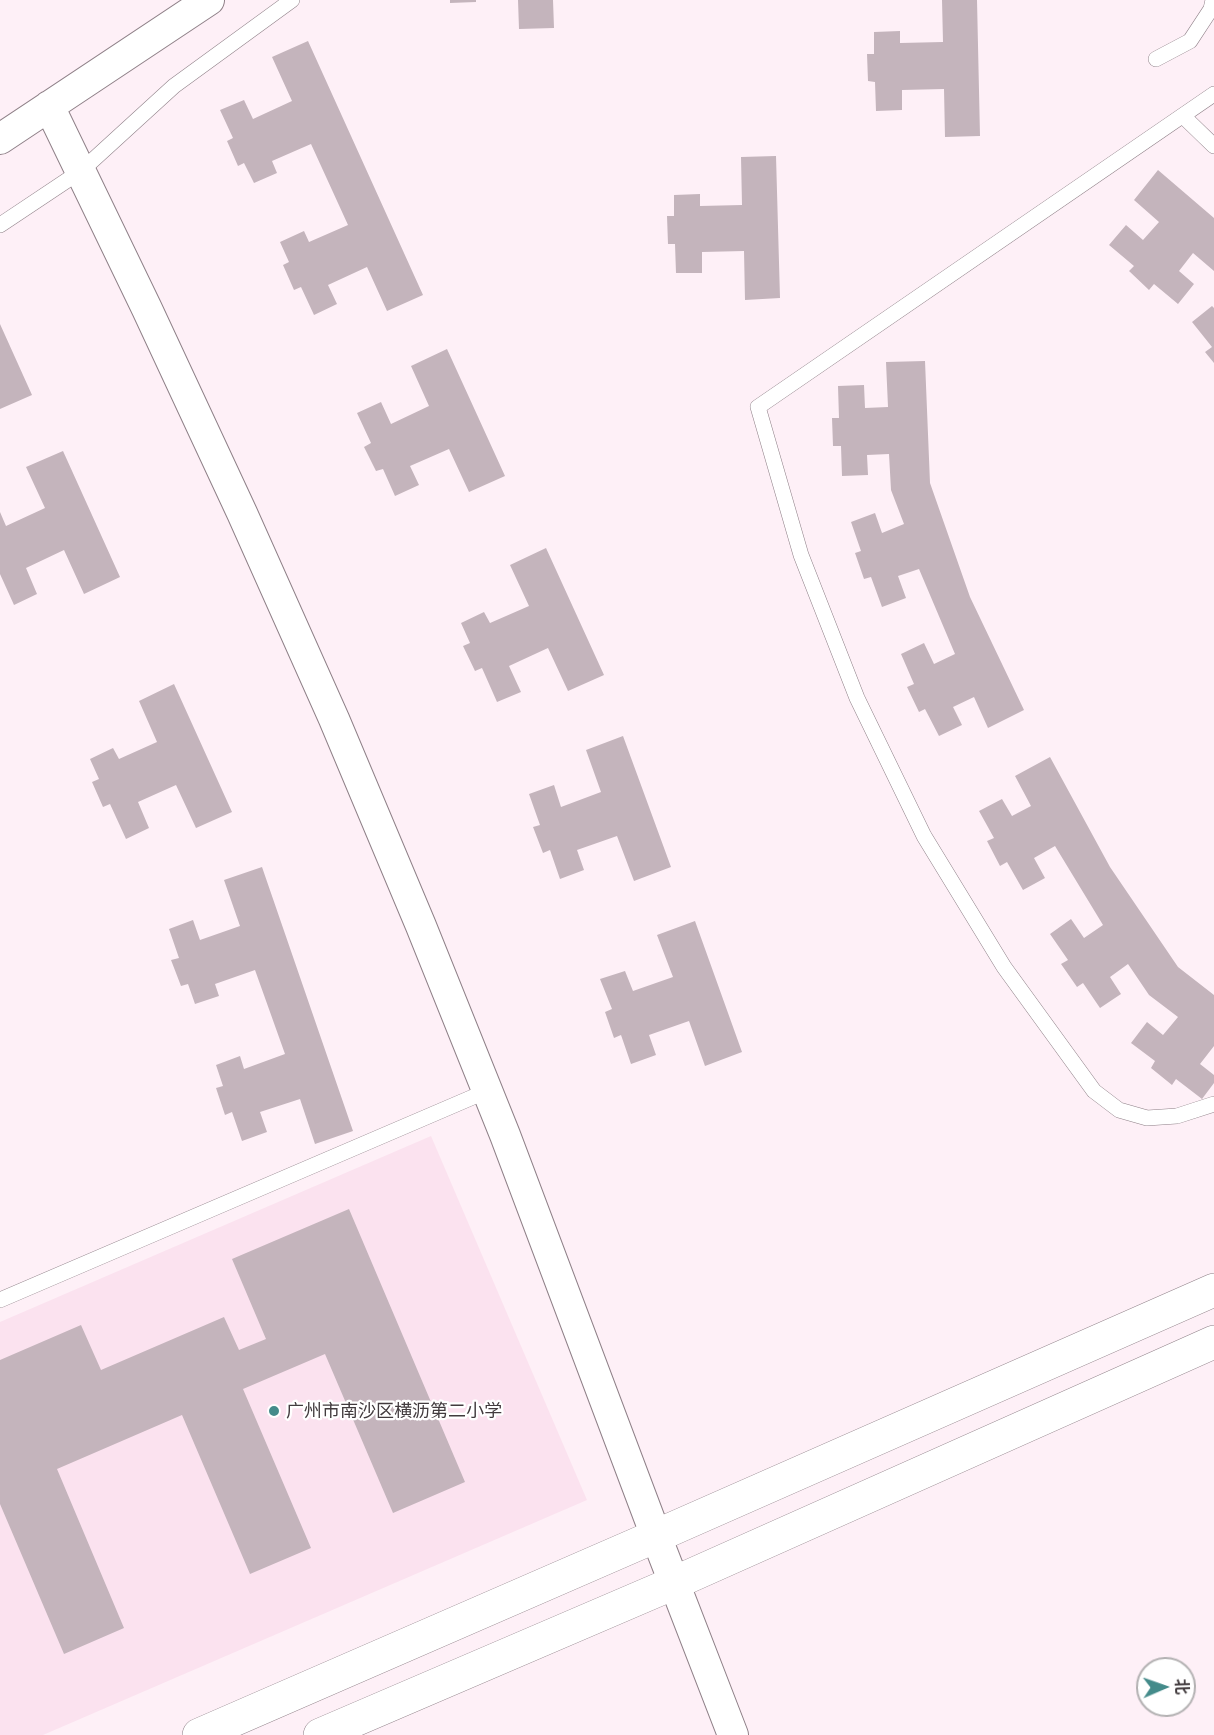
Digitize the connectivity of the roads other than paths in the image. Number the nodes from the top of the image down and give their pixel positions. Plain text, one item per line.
1 (209, 0) edge
2 (292, 0) edge
3 (1213, 0) edge
4 (1156, 60) dead end
5 (1214, 94) edge
6 (50, 106) junction
7 (1183, 116) junction
8 (0, 139) edge
9 (1214, 146) edge
10 (81, 171) junction
11 (0, 225) edge
12 (487, 1091) junction
13 (1214, 1104) edge
14 (1214, 1290) edge
15 (0, 1300) edge
16 (1214, 1342) edge
17 (656, 1536) junction
18 (674, 1583) junction
19 (200, 1735) edge
20 (320, 1735) edge
21 (733, 1735) edge

1 - 6 street
2 - 10 lane
3 - 4 lane
5 - 7 lane
6 - 8 street
6 - 10 street
7 - 9 lane
7 - 13 lane
10 - 11 lane
10 - 12 street
12 - 15 lane
12 - 17 street
14 - 17 street
16 - 18 street
17 - 18 street
17 - 19 street
18 - 20 street
18 - 21 street

